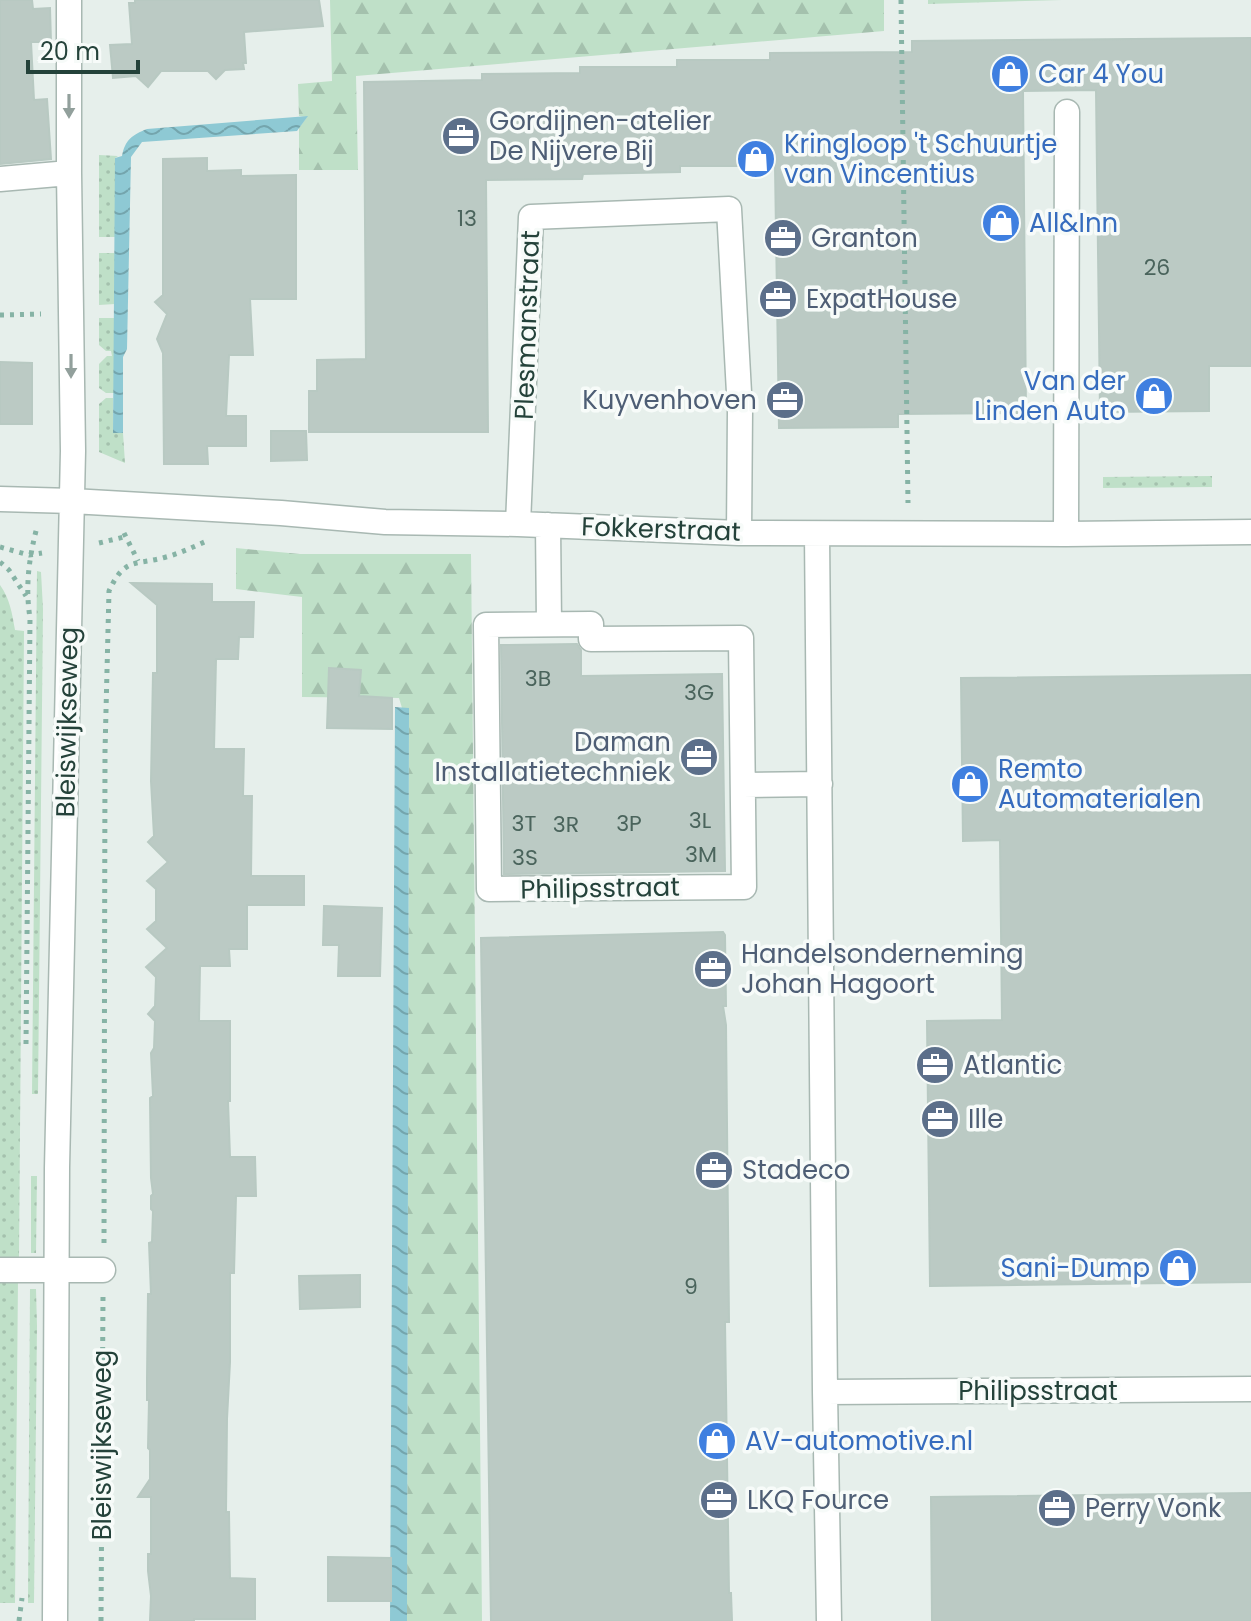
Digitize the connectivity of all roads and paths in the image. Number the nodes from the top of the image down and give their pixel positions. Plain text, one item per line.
1 (69, 0) edge
2 (901, 0) edge
3 (1067, 112) dead end
4 (69, 173) junction
5 (0, 179) edge
6 (70, 314) junction
7 (0, 315) edge
8 (0, 499) edge
9 (72, 501) junction
10 (518, 524) junction
11 (548, 525) junction
12 (1251, 532) edge
13 (739, 533) junction
14 (817, 534) junction
15 (908, 534) junction
16 (1066, 534) junction
17 (213, 539) dead end
18 (0, 547) edge
19 (29, 555) dead end
20 (0, 562) edge
21 (27, 599) dead end
22 (549, 624) junction
23 (820, 784) junction
24 (743, 785) junction
25 (0, 1270) edge
26 (103, 1270) junction
27 (57, 1271) junction
28 (1251, 1389) edge
29 (825, 1392) junction
30 (55, 1621) edge
31 (101, 1621) edge
32 (829, 1621) edge

1 -> 4 street, Bleiswijkseweg
2 - 15 path
3 - 16 street
4 - 5 street
4 - 6 street, Bleiswijkseweg
6 - 7 path
6 -> 9 street, Bleiswijkseweg
8 - 9 street, Fokkerstraat
9 - 10 street, Fokkerstraat
9 - 27 street, Bleiswijkseweg
10 - 11 street, Fokkerstraat
10 - 13 street, Plesmanstraat
11 - 13 street, Fokkerstraat
11 - 22 street
12 - 16 street, Fokkerstraat
13 - 14 street, Fokkerstraat
14 - 15 street, Fokkerstraat
14 - 23 street
15 - 16 street, Fokkerstraat
17 - 26 path, Bleiswijkseweg
18 - 19 path
20 - 21 path
22 - 24 street, Philipsstraat
22 - 24 street, Philipsstraat
23 - 24 street
23 - 29 street
25 - 27 street
26 - 27 street
26 - 31 path, Bleiswijkseweg
27 - 30 street, Bleiswijkseweg
28 - 29 street, Philipsstraat
29 - 32 street

